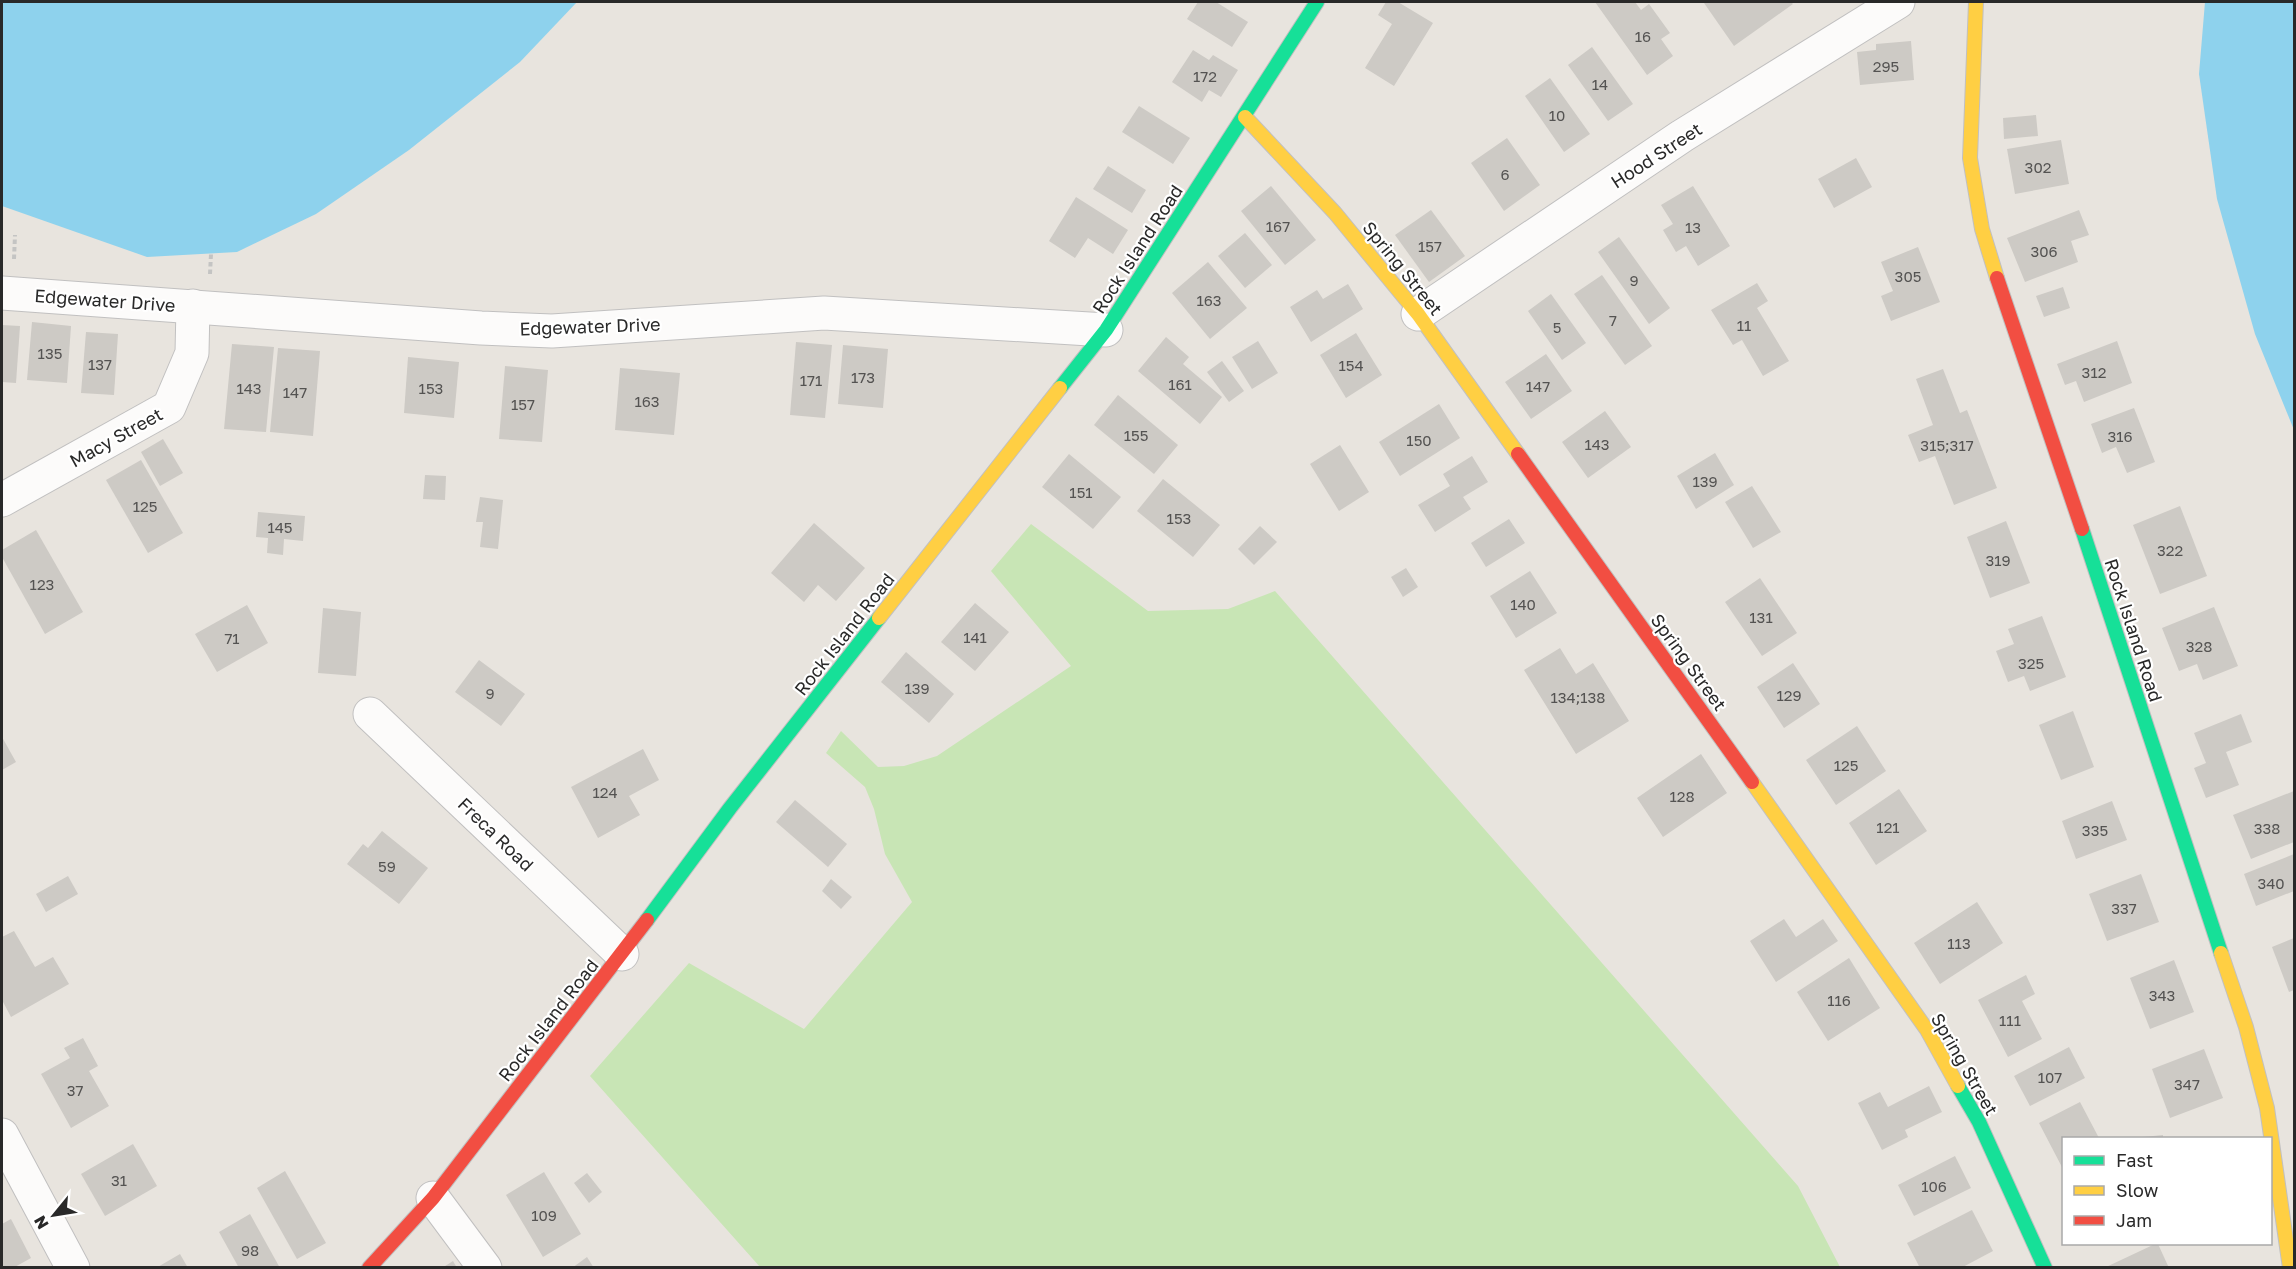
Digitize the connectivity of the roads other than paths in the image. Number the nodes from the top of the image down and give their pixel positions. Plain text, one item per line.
1 (1317, 2) edge
2 (1898, 2) edge
3 (1977, 2) edge
4 (1245, 117) junction
5 (2, 294) edge
6 (193, 306) junction
7 (1418, 314) junction
8 (1106, 330) junction
9 (2, 500) edge
10 (370, 714) dead end
11 (622, 954) junction
12 (2, 1135) edge
13 (2271, 1137) edge
14 (2272, 1143) edge
15 (433, 1198) junction
16 (73, 1268) edge
17 (369, 1268) edge
18 (485, 1268) edge
19 (2045, 1268) edge
20 (2290, 1268) edge

1 - 4 street, Rock Island Road
2 - 7 street, Hood Street
3 - 13 street, Rock Island Road
4 - 7 street, Spring Street
4 - 8 street, Rock Island Road
5 - 6 street, Edgewater Drive
6 - 8 street, Edgewater Drive
6 - 9 street, Macy Street
7 - 19 street, Spring Street
8 - 11 street, Rock Island Road
10 - 11 street, Freca Road
11 - 15 street, Rock Island Road
12 - 16 street
14 - 20 street, Rock Island Road
15 - 17 street, Rock Island Road
15 - 18 street

